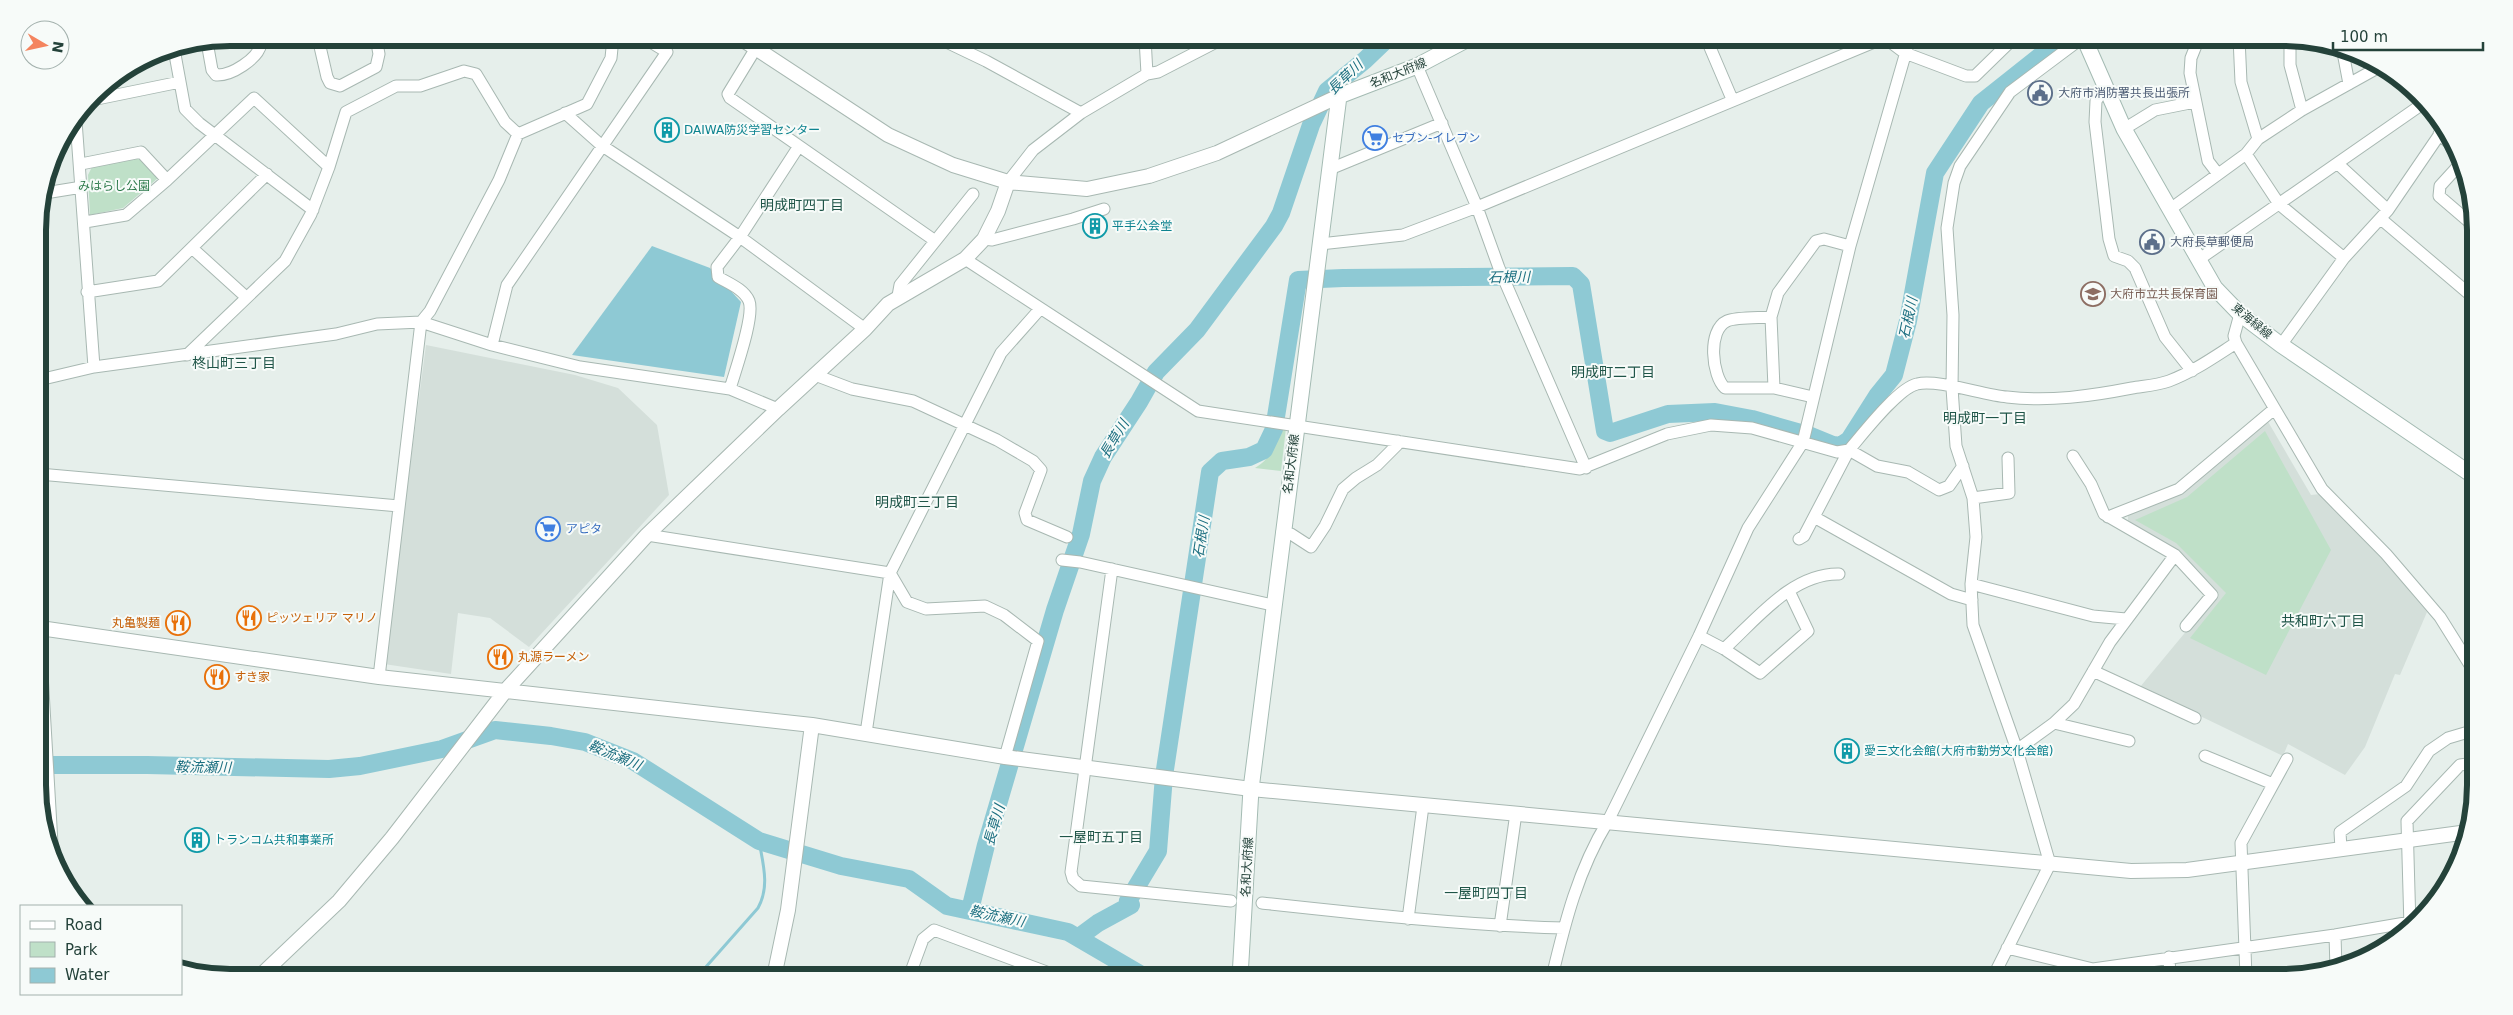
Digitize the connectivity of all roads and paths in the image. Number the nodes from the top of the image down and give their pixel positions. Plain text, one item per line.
1 (260, 46) edge
2 (320, 46) edge
3 (378, 46) edge
4 (612, 46) edge
5 (657, 46) edge
6 (753, 46) edge
7 (955, 46) edge
8 (1145, 46) edge
9 (1208, 46) edge
10 (1455, 46) edge
11 (1709, 46) edge
12 (1865, 46) edge
13 (1896, 46) edge
14 (1907, 46) edge
15 (2006, 46) edge
16 (2072, 46) edge
17 (2087, 46) edge
18 (2196, 46) edge
19 (2239, 46) edge
20 (2290, 47) edge
21 (208, 48) edge
22 (756, 48) junction
23 (1905, 53) junction
24 (175, 55) edge
25 (2344, 57) edge
26 (1417, 66) junction
27 (2373, 71) edge
28 (1147, 74) junction
29 (180, 82) junction
30 (2350, 84) junction
31 (2108, 92) junction
32 (102, 98) edge
33 (1335, 98) junction
34 (1732, 100) junction
35 (2195, 102) junction
36 (2419, 107) edge
37 (2302, 110) junction
38 (566, 113) junction
39 (1081, 113) junction
40 (1442, 123) junction
41 (77, 129) edge
42 (2124, 129) junction
43 (215, 133) junction
44 (518, 134) junction
45 (2440, 134) edge
46 (2258, 139) junction
47 (601, 146) junction
48 (800, 146) junction
49 (2246, 154) junction
50 (80, 164) junction
51 (2338, 164) junction
52 (329, 167) junction
53 (2456, 168) edge
54 (1330, 169) junction
55 (267, 174) junction
56 (2218, 174) junction
57 (167, 180) junction
58 (1008, 182) junction
59 (82, 187) junction
60 (51, 192) edge
61 (973, 194) dead end
62 (2279, 204) junction
63 (1477, 207) junction
64 (1104, 209) dead end
65 (313, 210) junction
66 (2169, 210) junction
67 (2384, 214) junction
68 (2466, 218) edge
69 (85, 222) junction
70 (740, 237) junction
71 (984, 239) junction
72 (934, 240) junction
73 (1320, 244) junction
74 (1850, 246) junction
75 (192, 248) junction
76 (965, 258) junction
77 (2344, 258) junction
78 (2198, 260) junction
79 (2467, 291) edge
80 (87, 292) junction
81 (898, 296) junction
82 (246, 297) junction
83 (1040, 309) junction
84 (2240, 314) junction
85 (1771, 317) junction
86 (421, 322) junction
87 (865, 329) junction
88 (2236, 343) junction
89 (492, 345) junction
90 (2282, 346) junction
91 (187, 355) junction
92 (94, 367) junction
93 (2192, 371) junction
94 (816, 375) junction
95 (46, 378) edge
96 (1774, 388) junction
97 (1952, 388) junction
98 (730, 389) junction
99 (1813, 397) junction
100 (778, 409) junction
101 (2274, 410) junction
102 (1296, 425) junction
103 (966, 426) junction
104 (1804, 437) junction
105 (1398, 441) junction
106 (1850, 450) junction
107 (2073, 456) dead end
108 (2008, 458) dead end
109 (1963, 466) junction
110 (1586, 468) junction
111 (2467, 472) edge
112 (46, 475) edge
113 (1973, 498) junction
114 (398, 506) junction
115 (1814, 517) junction
116 (2108, 517) junction
117 (1282, 532) junction
118 (647, 535) junction
119 (1067, 537) dead end
120 (1799, 540) dead end
121 (2175, 556) junction
122 (1062, 560) dead end
123 (1112, 569) junction
124 (890, 573) junction
125 (1839, 574) dead end
126 (1971, 584) junction
127 (1789, 591) junction
128 (1972, 600) junction
129 (1272, 605) junction
130 (2126, 619) junction
131 (2186, 626) dead end
132 (46, 629) edge
133 (1699, 636) junction
134 (1724, 649) junction
135 (2467, 660) edge
136 (2093, 671) junction
137 (379, 676) junction
138 (506, 690) junction
139 (2195, 718) dead end
140 (2054, 723) junction
141 (812, 725) junction
142 (46, 730) edge
143 (2467, 732) edge
144 (866, 733) junction
145 (2129, 741) dead end
146 (2016, 750) junction
147 (2205, 756) dead end
148 (1011, 757) junction
149 (2286, 759) dead end
150 (2467, 765) edge
151 (1084, 766) junction
152 (2273, 784) junction
153 (1251, 789) junction
154 (1423, 806) junction
155 (1516, 813) junction
156 (50, 820) edge
157 (1608, 822) junction
158 (2460, 833) edge
159 (2408, 839) junction
160 (2341, 849) junction
161 (2240, 863) junction
162 (2050, 864) junction
163 (1231, 901) dead end
164 (1262, 903) dead end
165 (2412, 916) edge
166 (1408, 919) junction
167 (2402, 925) edge
168 (1500, 926) junction
169 (1564, 928) junction
170 (2335, 935) junction
171 (2244, 946) junction
172 (2007, 948) junction
173 (2169, 957) junction
174 (2336, 961) edge
175 (268, 969) edge
176 (775, 969) edge
177 (913, 969) edge
178 (1039, 969) edge
179 (1241, 969) edge
180 (1554, 969) edge
181 (1997, 969) edge
182 (2079, 969) edge
183 (2112, 969) edge
184 (2170, 969) edge
185 (2245, 969) edge

1 - 21 street
2 - 3 street
4 - 38 street
5 - 47 street
6 - 22 street
7 - 39 street
8 - 28 street
9 - 28 street
10 - 26 main road, 名和大府線
11 - 34 street
12 - 34 street
13 - 23 street
14 - 23 street
15 - 23 street
16 - 97 street
17 - 31 main road, 東海緑線
18 - 35 street
19 - 46 street
20 - 37 street
22 - 48 street
22 - 58 street
23 - 74 street
24 - 29 street
25 - 30 street
26 - 33 main road, 名和大府線
26 - 40 street
27 - 30 street
28 - 39 street
29 - 32 street
29 - 43 street
30 - 37 street
31 - 42 main road, 東海緑線
31 - 93 street
33 - 54 main road, 名和大府線
33 - 58 street
34 - 63 street
35 - 42 street
35 - 56 street
36 - 51 street
37 - 46 street
38 - 44 street
38 - 47 street
39 - 58 street
40 - 54 street
40 - 63 street
41 - 50 street
42 - 66 main road, 東海緑線
43 - 52 street
43 - 55 street
43 - 57 street
44 - 52 street
44 - 86 street
45 - 67 street
46 - 49 street
47 - 70 street
47 - 89 street
48 - 70 street
48 - 72 street
49 - 56 street
49 - 62 street
50 - 57 street
50 - 59 street
51 - 62 street
51 - 67 street
52 - 65 street
53 - 68 street
54 - 73 main road, 名和大府線
55 - 65 street
55 - 75 street
56 - 66 street
57 - 69 street
58 - 71 street
59 - 60 street
59 - 69 street
61 - 72 street
62 - 77 street
62 - 78 street
63 - 73 street
63 - 110 street
64 - 71 street
65 - 82 street
66 - 78 main road, 東海緑線
67 - 77 street
67 - 79 street
69 - 80 street
70 - 87 street
70 - 98 street
71 - 76 street
72 - 81 street
73 - 102 main road, 名和大府線
74 - 85 street
74 - 99 street
75 - 80 street
75 - 82 street
76 - 81 street
76 - 83 street
77 - 90 street
78 - 84 main road, 東海緑線
80 - 92 street
81 - 87 street
82 - 91 street
83 - 102 street
83 - 103 street
84 - 88 street
84 - 90 main road, 東海緑線
85 - 96 street
85 - 96 street
86 - 89 street
86 - 91 street
86 - 114 street
87 - 94 street
88 - 93 street
88 - 101 street
89 - 98 street
90 - 111 main road, 東海緑線
91 - 92 street
92 - 95 street
93 - 97 street
94 - 100 street
94 - 103 street
96 - 99 street
97 - 106 street
97 - 109 street
98 - 100 street
99 - 104 street
100 - 118 street
101 - 116 street
101 - 135 street
102 - 105 street
102 - 117 main road, 名和大府線
103 - 119 street
103 - 124 street
104 - 106 street
104 - 110 street
104 - 133 street
105 - 110 street
105 - 117 street
106 - 109 street
106 - 115 street
107 - 116 street
108 - 113 street
109 - 113 street
112 - 114 street
113 - 126 street
114 - 137 street
115 - 120 street
115 - 128 street
116 - 121 street
117 - 129 main road, 名和大府線
118 - 124 street
118 - 138 street
121 - 130 street
121 - 131 street
122 - 123 street
123 - 129 street
123 - 151 street
124 - 144 street
124 - 148 street
125 - 127 street
126 - 128 street
126 - 130 street
127 - 134 street
127 - 134 street
128 - 146 street
129 - 153 main road, 名和大府線
130 - 136 street
132 - 137 street
133 - 134 street
133 - 157 street
136 - 139 street
136 - 140 street
137 - 138 street
138 - 141 street
138 - 175 street
140 - 145 street
140 - 146 street
141 - 144 street
141 - 176 street
142 - 156 street
143 - 160 street
144 - 148 street
146 - 162 street
147 - 152 street
148 - 151 street
149 - 152 street
150 - 159 street
151 - 153 street
151 - 163 street
152 - 161 street
153 - 154 street
153 - 179 main road, 名和大府線
154 - 155 street
154 - 166 street
155 - 157 street
155 - 168 street
157 - 162 street
157 - 169 street
158 - 159 street
159 - 160 street
159 - 165 street
160 - 161 street
161 - 162 street
161 - 171 street
162 - 172 street
164 - 166 street
166 - 168 street
167 - 170 street
168 - 169 street
169 - 180 street
170 - 171 street
170 - 174 street
171 - 173 street
171 - 185 street
172 - 181 street
172 - 182 street
173 - 183 street
173 - 184 street
177 - 178 street

